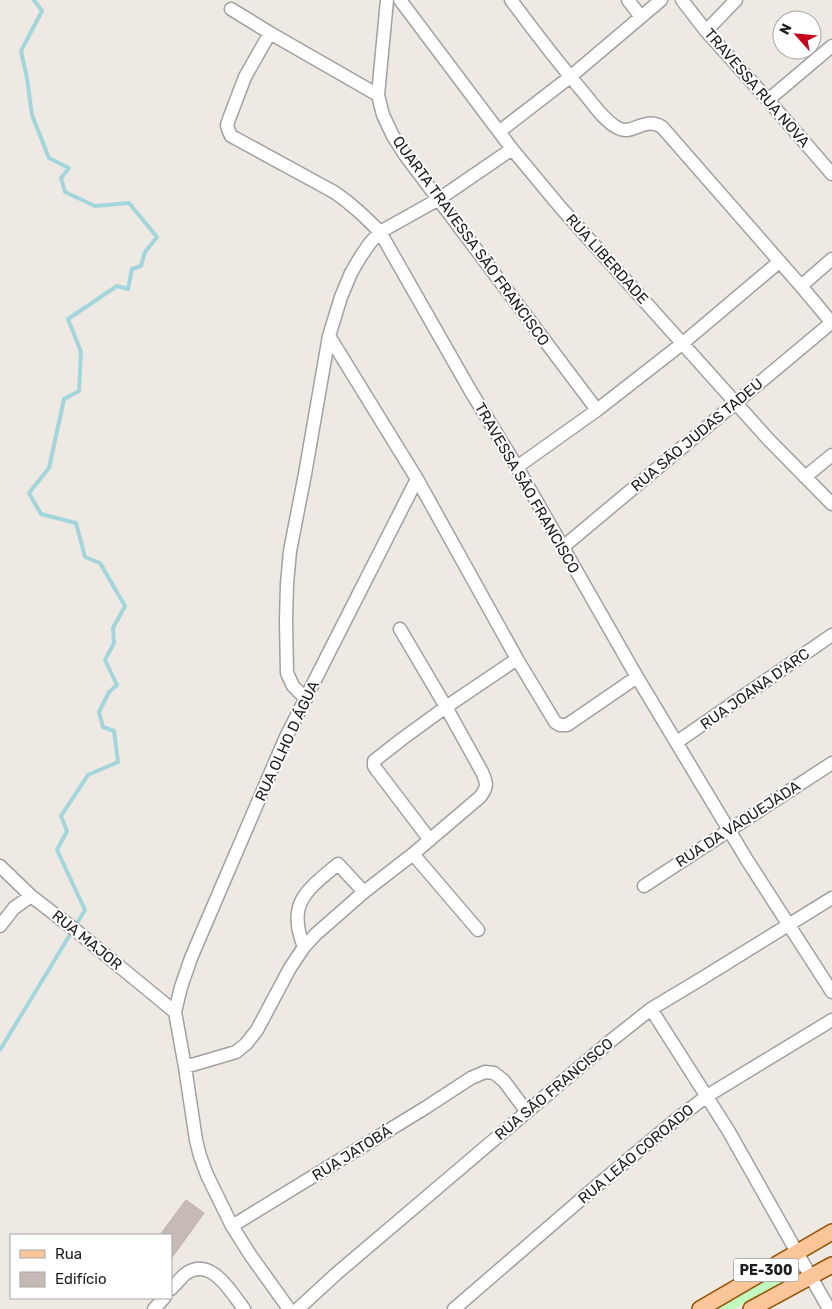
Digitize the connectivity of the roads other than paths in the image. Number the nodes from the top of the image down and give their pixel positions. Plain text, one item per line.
1 (388, 0) edge
2 (400, 0) edge
3 (511, 0) edge
4 (628, 0) edge
5 (661, 0) edge
6 (682, 0) edge
7 (736, 0) edge
8 (231, 8) dead end
9 (641, 17) junction
10 (706, 31) junction
11 (270, 33) junction
12 (832, 46) edge
13 (570, 77) junction
14 (378, 95) junction
15 (768, 100) junction
16 (500, 131) junction
17 (512, 149) junction
18 (832, 174) edge
19 (438, 199) junction
20 (380, 232) junction
21 (832, 259) edge
22 (780, 262) junction
23 (801, 286) junction
24 (832, 323) edge
25 (329, 336) junction
26 (683, 343) junction
27 (735, 402) junction
28 (597, 410) junction
29 (832, 455) edge
30 (517, 467) junction
31 (805, 477) junction
32 (418, 479) junction
33 (832, 504) edge
34 (563, 547) junction
35 (400, 629) dead end
36 (832, 635) edge
37 (517, 659) junction
38 (637, 677) junction
39 (306, 699) junction
40 (446, 707) junction
41 (677, 742) junction
42 (832, 763) edge
43 (730, 830) junction
44 (430, 840) junction
45 (413, 854) junction
46 (0, 866) edge
47 (644, 886) dead end
48 (364, 892) junction
49 (32, 896) junction
50 (832, 898) edge
51 (789, 924) junction
52 (0, 926) edge
53 (478, 930) dead end
54 (304, 947) junction
55 (832, 992) edge
56 (651, 1009) junction
57 (175, 1012) junction
58 (832, 1020) edge
59 (185, 1067) junction
60 (707, 1096) junction
61 (528, 1112) junction
62 (232, 1226) junction
63 (832, 1232) edge
64 (796, 1252) junction
65 (832, 1265) edge
66 (810, 1277) junction
67 (172, 1288) edge
68 (163, 1299) edge
69 (154, 1309) edge
70 (244, 1309) edge
71 (289, 1309) edge
72 (298, 1309) edge
73 (454, 1309) edge
74 (700, 1309) edge
75 (751, 1309) edge
76 (829, 1309) edge

1 - 14 street, QUARTA TRAVESSA SÃO FRANCISCO
2 - 16 street, RUA LIBERDADE
3 - 13 street
4 - 9 street
5 - 9 street
6 - 10 street, TRAVESSA RUA NOVA
7 - 10 street
8 - 11 street
9 - 13 street
10 - 15 street, TRAVESSA RUA NOVA
11 - 14 street
11 - 20 street, TRAVESSA SÃO FRANCISCO
12 - 15 street
13 - 16 street
13 - 22 street
14 - 19 street, QUARTA TRAVESSA SÃO FRANCISCO
15 - 18 street, TRAVESSA RUA NOVA
16 - 17 street, RUA LIBERDADE
17 - 19 street
17 - 26 street, RUA LIBERDADE
19 - 20 street
19 - 28 street, QUARTA TRAVESSA SÃO FRANCISCO
20 - 25 street
20 - 30 street, TRAVESSA SÃO FRANCISCO
21 - 23 street
22 - 23 street
22 - 26 street
23 - 24 street
24 - 27 street, RUA SÃO JUDAS TADEU
25 - 32 street
25 - 39 street
26 - 27 street, RUA LIBERDADE
26 - 28 street
27 - 31 street, RUA LIBERDADE
27 - 34 street, RUA SÃO JUDAS TADEU
28 - 30 street
29 - 31 street
30 - 34 street, TRAVESSA SÃO FRANCISCO
31 - 33 street, RUA LIBERDADE
32 - 37 street
32 - 39 street, RUA OLHO D ÁGUA
34 - 38 street, TRAVESSA SÃO FRANCISCO
35 - 40 street
36 - 41 street, RUA JOANA D'ARC
37 - 38 street
37 - 40 street
38 - 41 street, TRAVESSA SÃO FRANCISCO
39 - 57 street, RUA OLHO D ÁGUA
40 - 44 street
40 - 44 street
41 - 43 street, TRAVESSA SÃO FRANCISCO
42 - 43 street, RUA DA VAQUEJADA
43 - 47 street, RUA DA VAQUEJADA
43 - 51 street, TRAVESSA SÃO FRANCISCO
44 - 45 street
45 - 48 street
45 - 53 street
46 - 49 street, RUA MAJOR
48 - 54 street
48 - 54 street
49 - 52 street
49 - 57 street, RUA MAJOR
50 - 51 street, RUA SÃO FRANCISCO
51 - 55 street, TRAVESSA SÃO FRANCISCO
51 - 56 street, RUA SÃO FRANCISCO
54 - 59 street
56 - 60 street
56 - 61 street, RUA SÃO FRANCISCO
57 - 59 street
58 - 60 street, RUA LEÃO COROADO
59 - 62 street
60 - 64 street
60 - 73 street, RUA LEÃO COROADO
61 - 62 street, RUA JATOBÁ
61 - 72 street, RUA SÃO FRANCISCO
62 - 71 street
63 - 64 main road, PE-300
64 - 66 street
64 - 74 main road, PE-300
65 - 66 main road
66 - 75 main road
66 - 76 street
67 - 70 street
68 - 69 street

